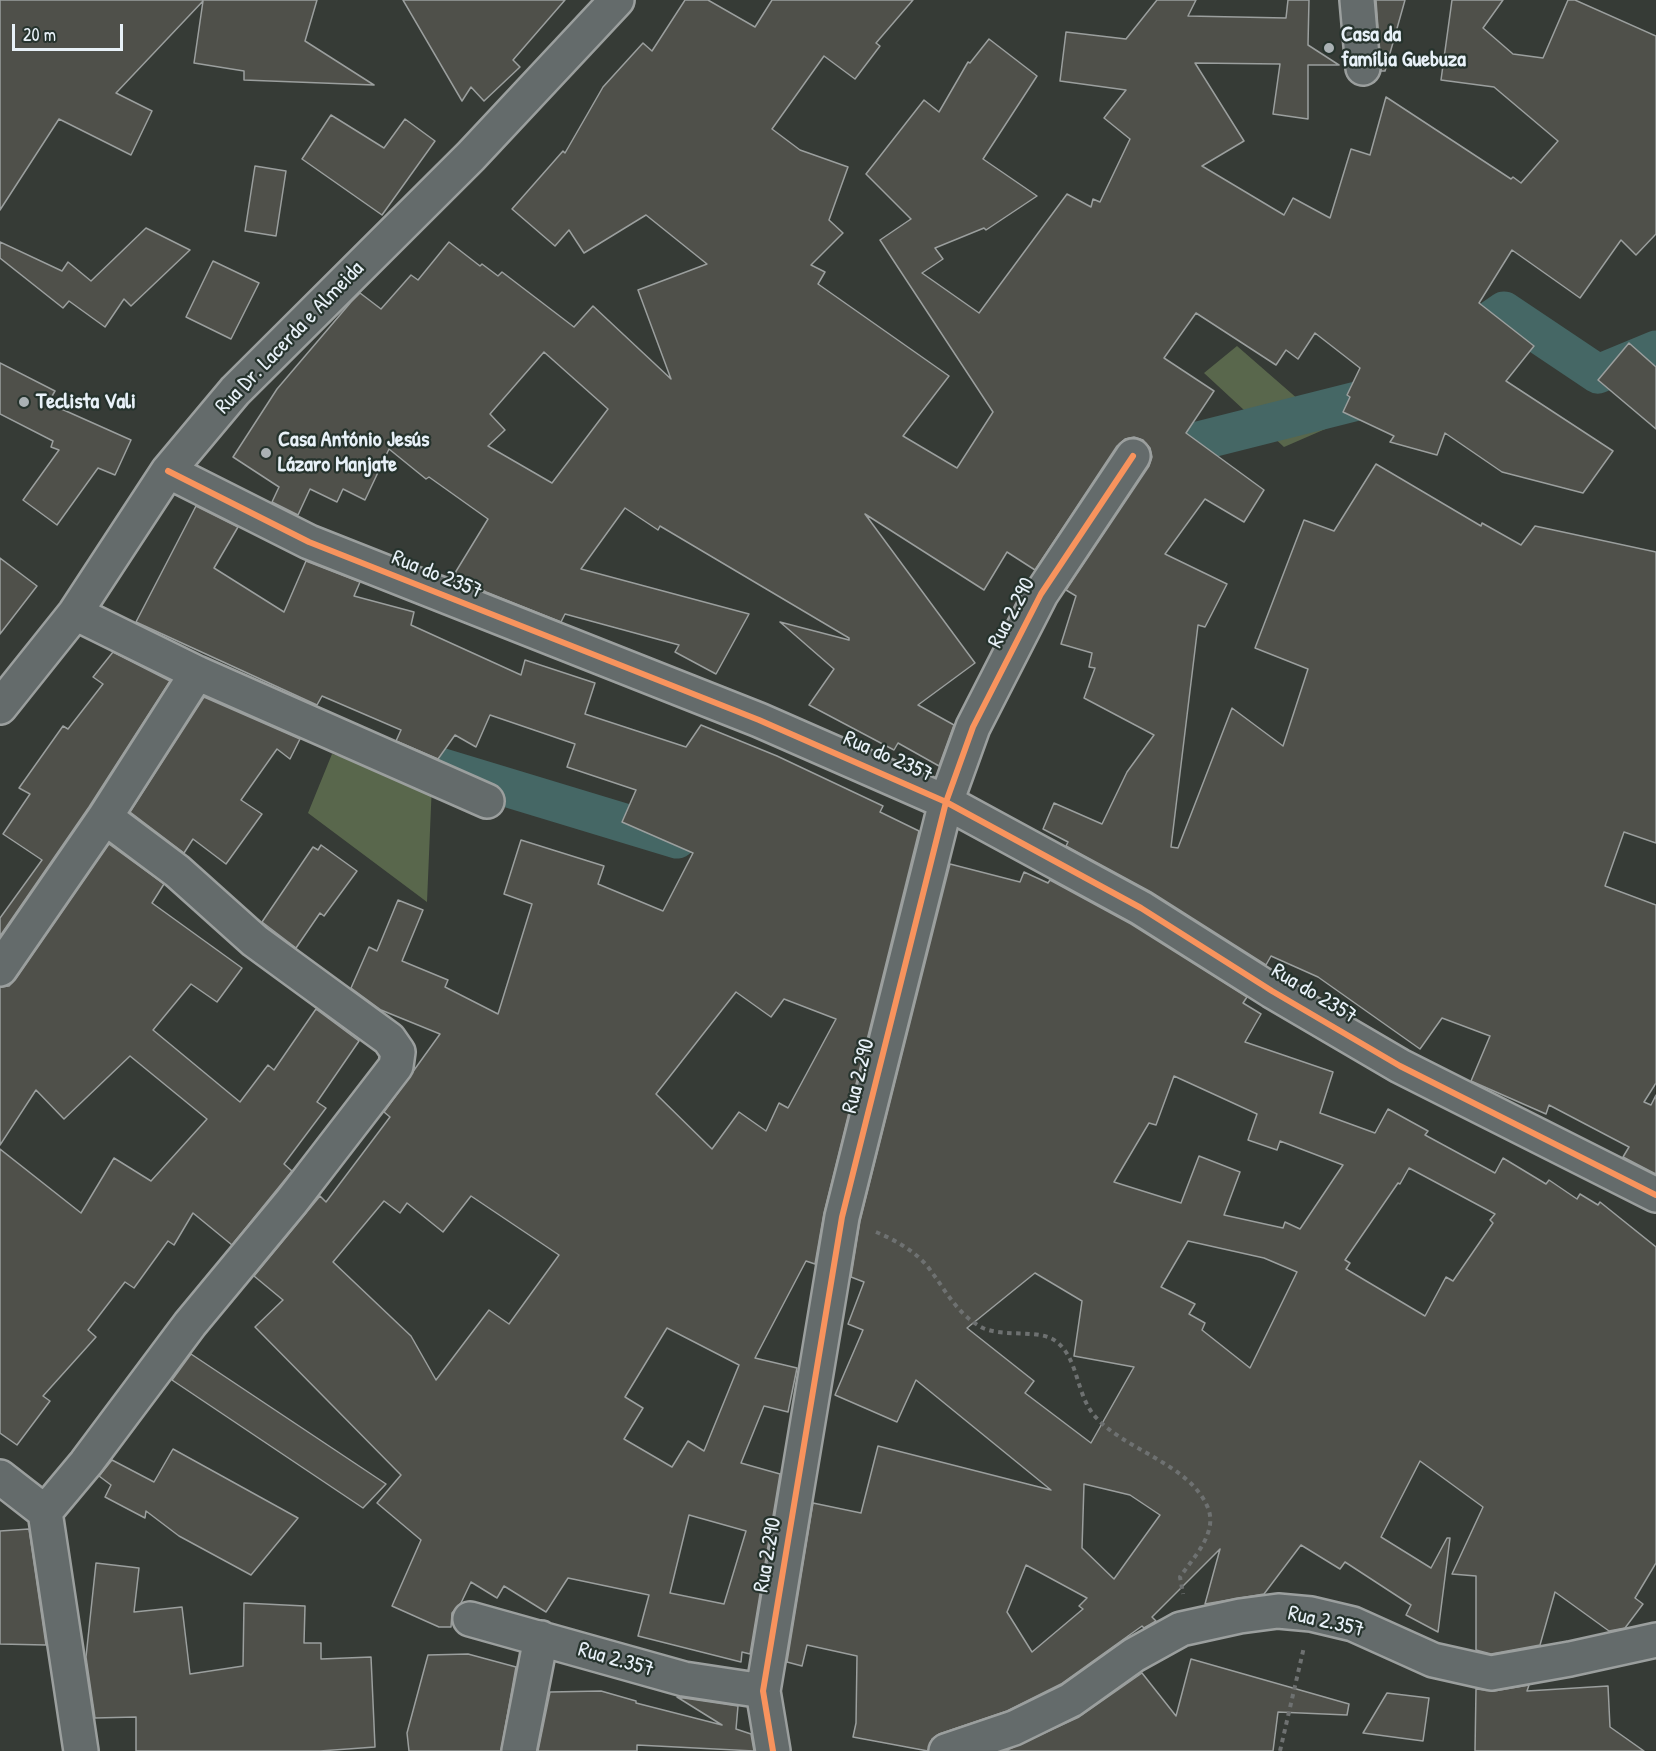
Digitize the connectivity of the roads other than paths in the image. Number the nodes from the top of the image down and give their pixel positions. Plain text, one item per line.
1 (617, 0) edge
2 (1356, 0) edge
3 (1363, 68) dead end
4 (1133, 456) dead end
5 (168, 471) junction
6 (75, 613) junction
7 (197, 673) junction
8 (0, 707) edge
9 (487, 801) dead end
10 (946, 802) junction
11 (105, 817) junction
12 (0, 969) edge
13 (1656, 1195) edge
14 (0, 1477) edge
15 (45, 1512) junction
16 (470, 1619) dead end
17 (541, 1638) junction
18 (1656, 1640) edge
19 (763, 1691) junction
20 (81, 1751) edge
21 (519, 1751) edge
22 (773, 1751) edge
23 (946, 1751) edge

1 - 5 street, Rua Dr. Lacerda e Almeida
2 - 3 street
4 - 10 street, Rua 2.290
5 - 6 street, Rua Dr. Lacerda e Almeida
5 - 10 street, Rua do 2357
6 - 7 street
6 - 8 street, Rua Dr. Lacerda e Almeida
7 - 9 street
7 - 11 street
10 - 13 street, Rua do 2357
10 - 19 street, Rua 2.290
11 - 12 street
11 - 15 street
14 - 15 street
15 - 20 street
16 - 17 street, Rua 2.357
17 - 19 street, Rua 2.357
17 - 21 street
18 - 23 street, Rua 2.357
19 - 22 street, Rua 2.290

